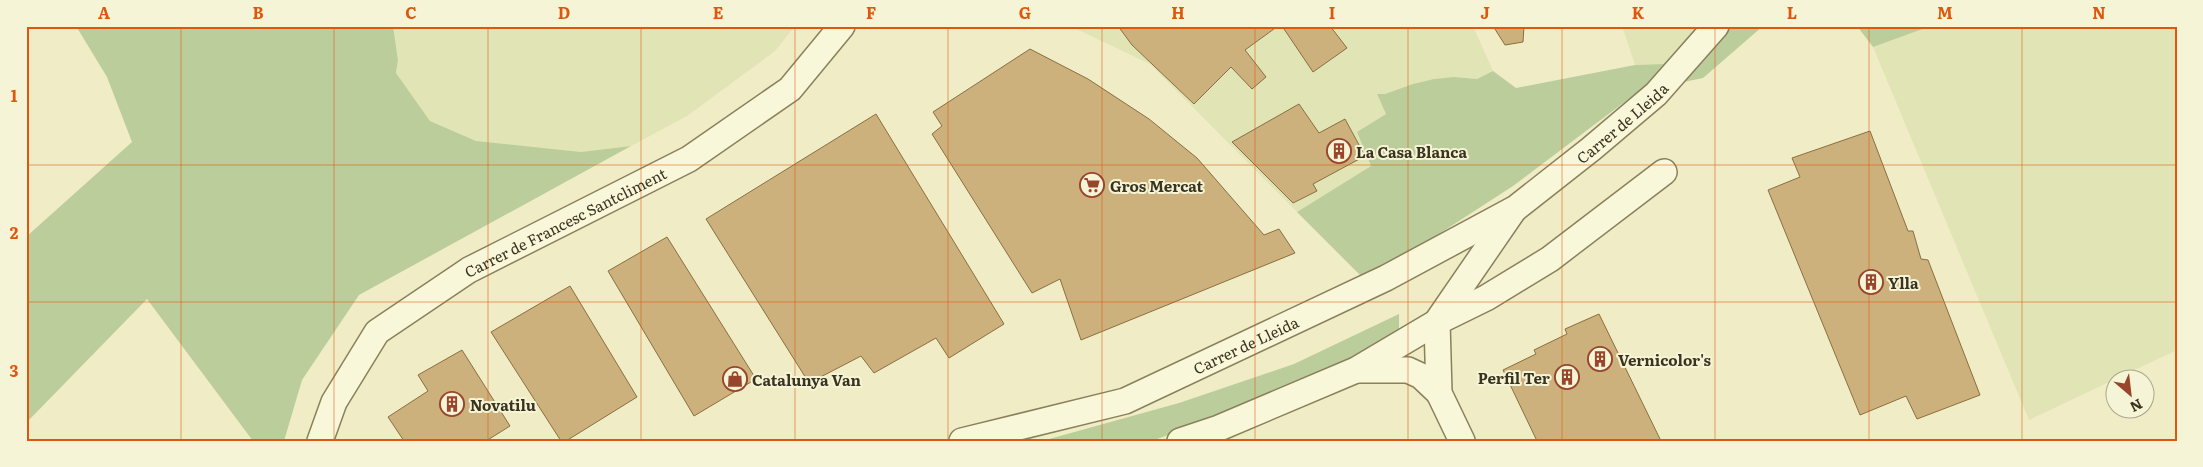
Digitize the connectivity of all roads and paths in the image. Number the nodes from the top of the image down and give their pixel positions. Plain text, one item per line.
1 (842, 26) edge
2 (1716, 26) edge
3 (1664, 172) dead end
4 (1516, 208) junction
5 (1437, 322) junction
6 (1356, 370) junction
7 (1439, 393) junction
8 (320, 441) edge
9 (962, 441) edge
10 (1180, 441) edge
11 (1462, 441) edge

1 - 8 street, Carrer de Francesc Santcliment
2 - 4 street, Carrer de Lleida
3 - 5 street, Carrer de Lleida
4 - 5 street, Carrer de Lleida
4 - 9 street, Carrer de Lleida
5 - 6 street, Carrer de Lleida
5 - 7 street
6 - 7 street
6 - 10 street, Carrer de Lleida
7 - 11 street

